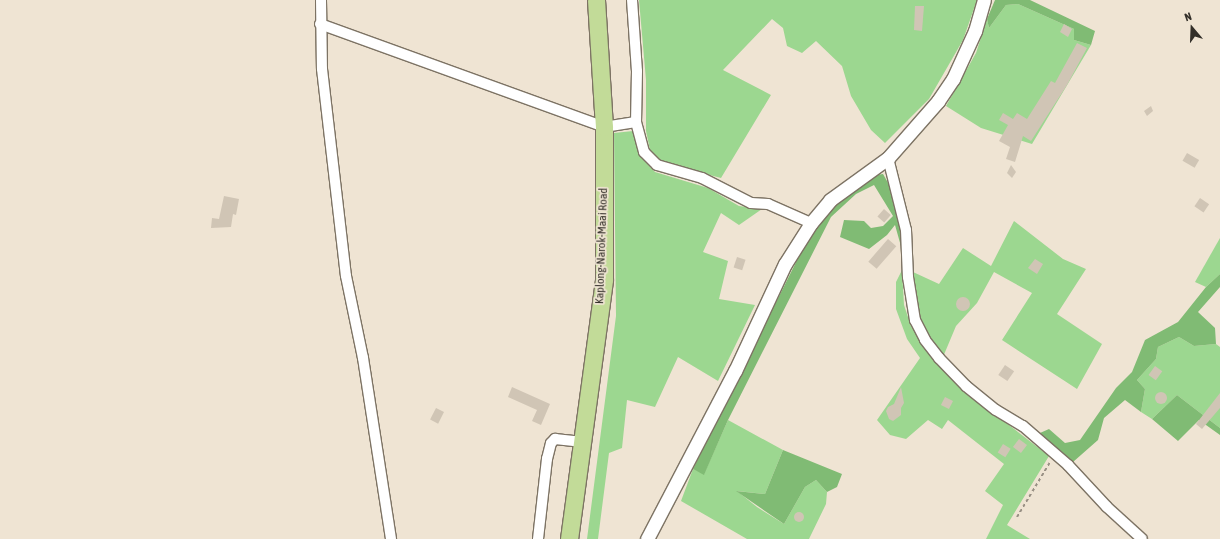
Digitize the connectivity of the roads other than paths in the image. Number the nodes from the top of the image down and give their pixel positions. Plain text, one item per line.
1 (321, 0) edge
2 (596, 0) edge
3 (632, 0) edge
4 (984, 0) edge
5 (320, 24) junction
6 (636, 122) junction
7 (604, 127) junction
8 (888, 158) junction
9 (811, 223) junction
10 (583, 442) junction
11 (391, 539) edge
12 (538, 539) edge
13 (569, 539) edge
14 (647, 539) edge
15 (1142, 539) edge

1 - 5 street
2 - 7 highway, Kaplong-Narok-Maai Road
3 - 6 street
4 - 8 street
5 - 7 street
5 - 11 street
6 - 7 street
6 - 9 street
7 - 10 highway, Kaplong-Narok-Maai Road
8 - 9 street
8 - 15 street
9 - 14 street
10 - 12 street
10 - 13 highway, Kaplong-Narok-Maai Road

